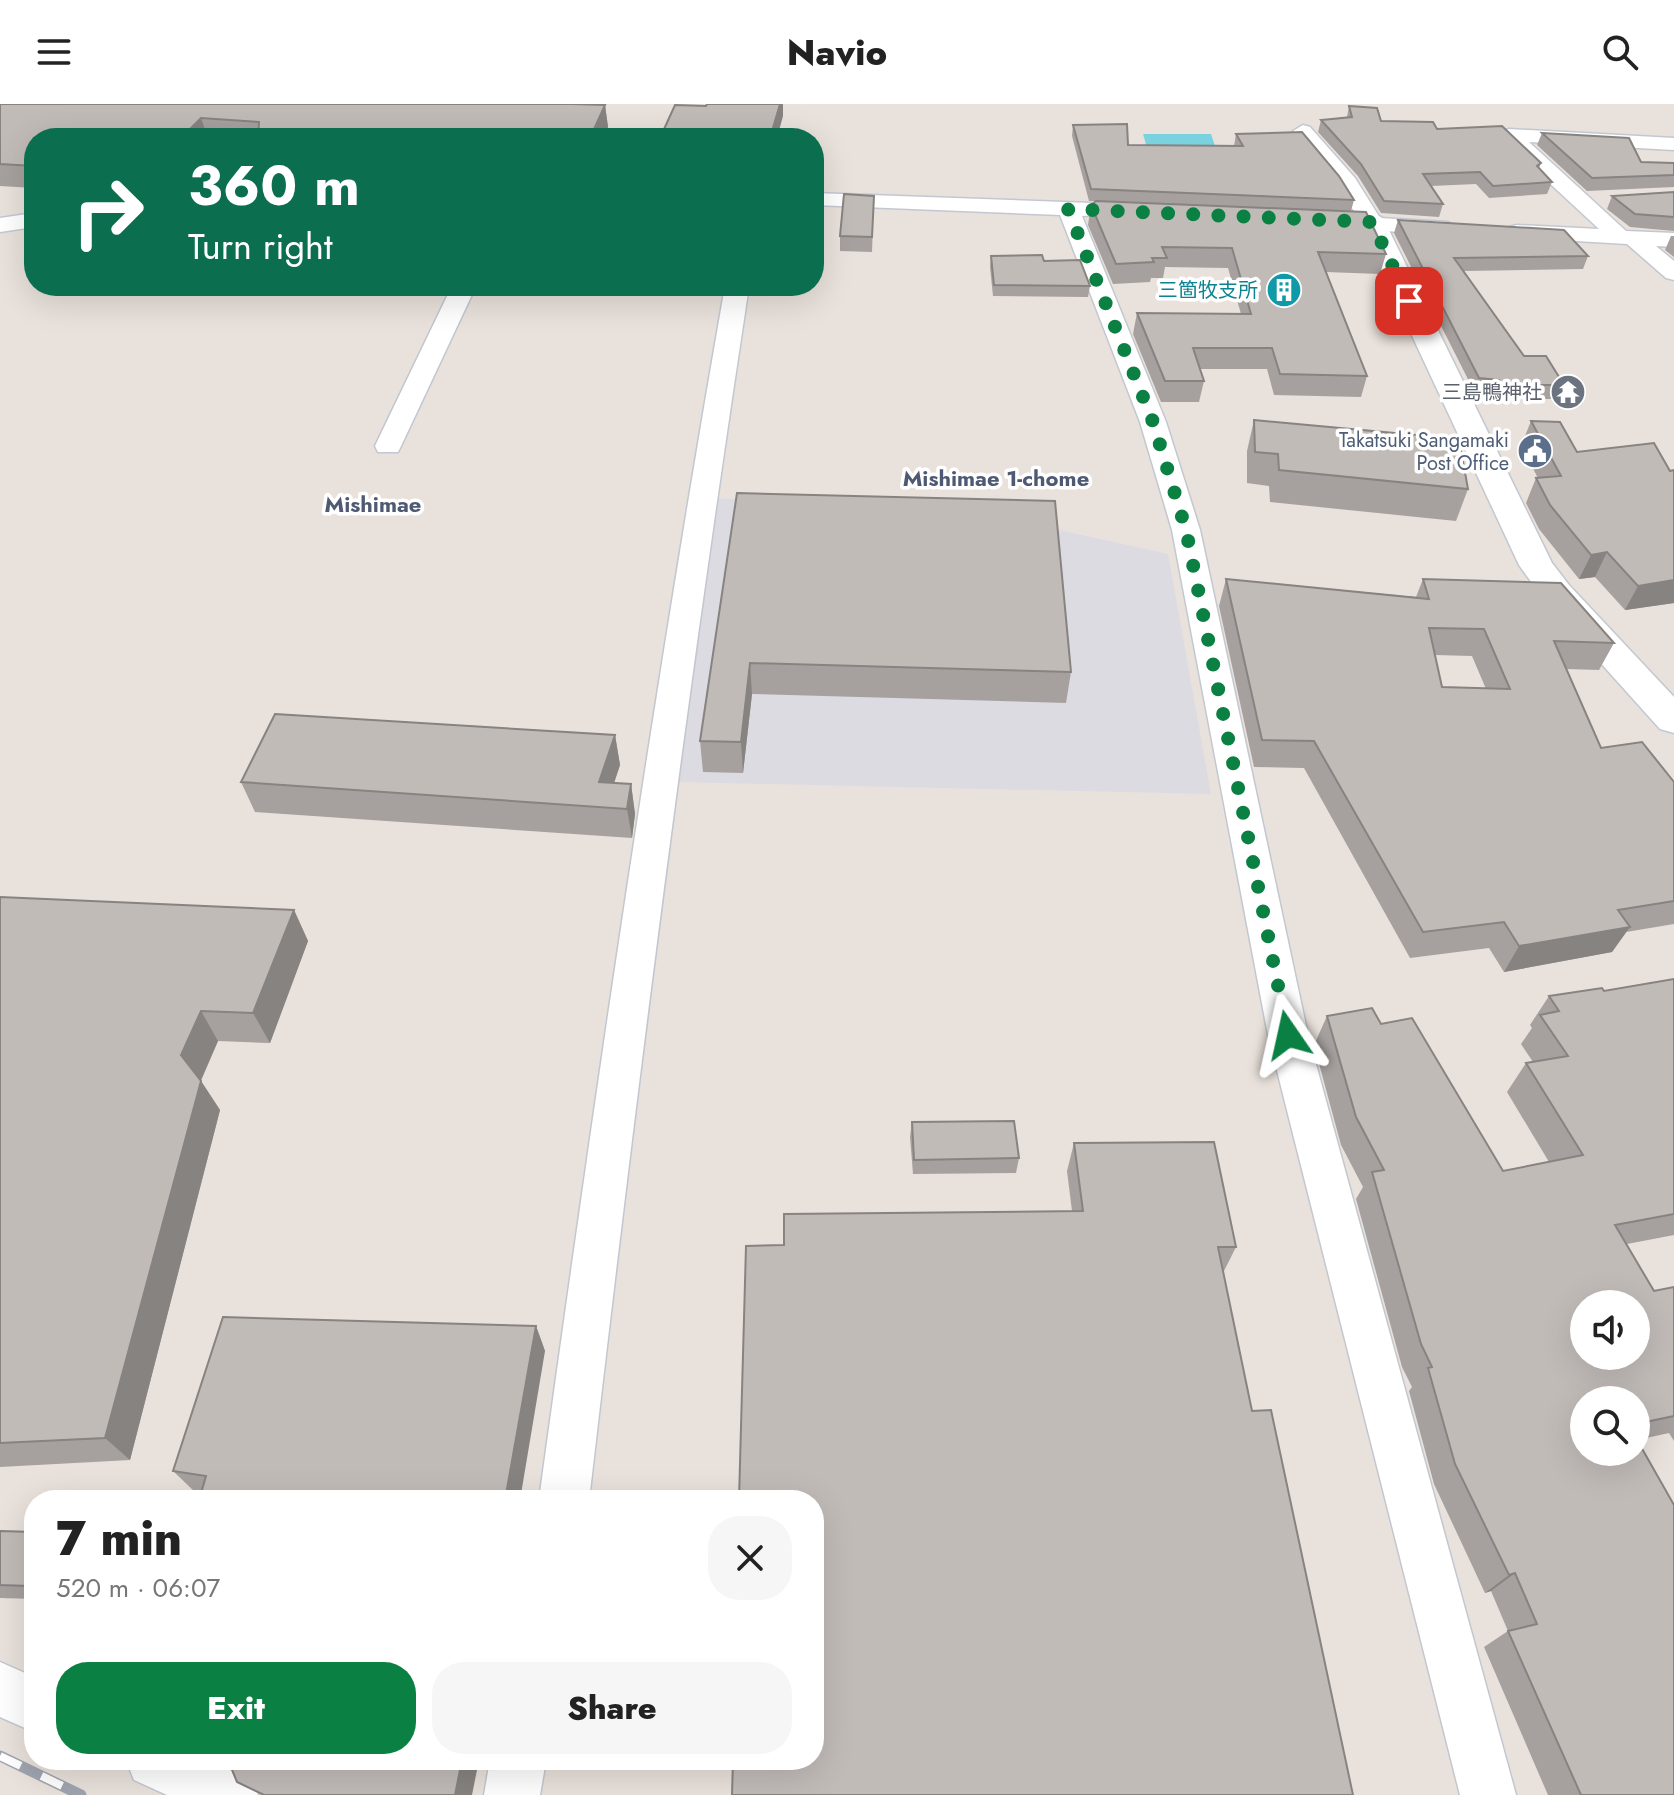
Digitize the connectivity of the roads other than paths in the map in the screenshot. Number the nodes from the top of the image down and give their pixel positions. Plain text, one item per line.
1 (1303, 131) edge
2 (1674, 144) edge
3 (824, 199) edge
4 (1613, 199) edge
5 (1584, 201) junction
6 (1068, 209) junction
7 (1113, 211) edge
8 (1311, 220) edge
9 (24, 221) edge
10 (1372, 222) junction
11 (0, 225) edge
12 (1626, 236) junction
13 (1674, 240) edge
14 (1674, 273) edge
15 (459, 296) edge
16 (735, 296) edge
17 (388, 446) dead end
18 (1674, 720) edge
19 (565, 1490) edge
20 (0, 1689) edge
21 (24, 1700) edge
22 (176, 1770) edge
23 (516, 1770) edge
24 (230, 1795) edge
25 (512, 1795) edge
26 (1488, 1795) edge

1 - 10 street
2 - 5 street
3 - 6 street
4 - 5 street
5 - 12 street
6 - 7 street
6 - 26 street
8 - 10 street
9 - 11 street
10 - 12 street
10 - 18 main road
12 - 13 street
12 - 14 street
15 - 17 street
16 - 19 street
20 - 21 street
22 - 24 street
23 - 25 street

